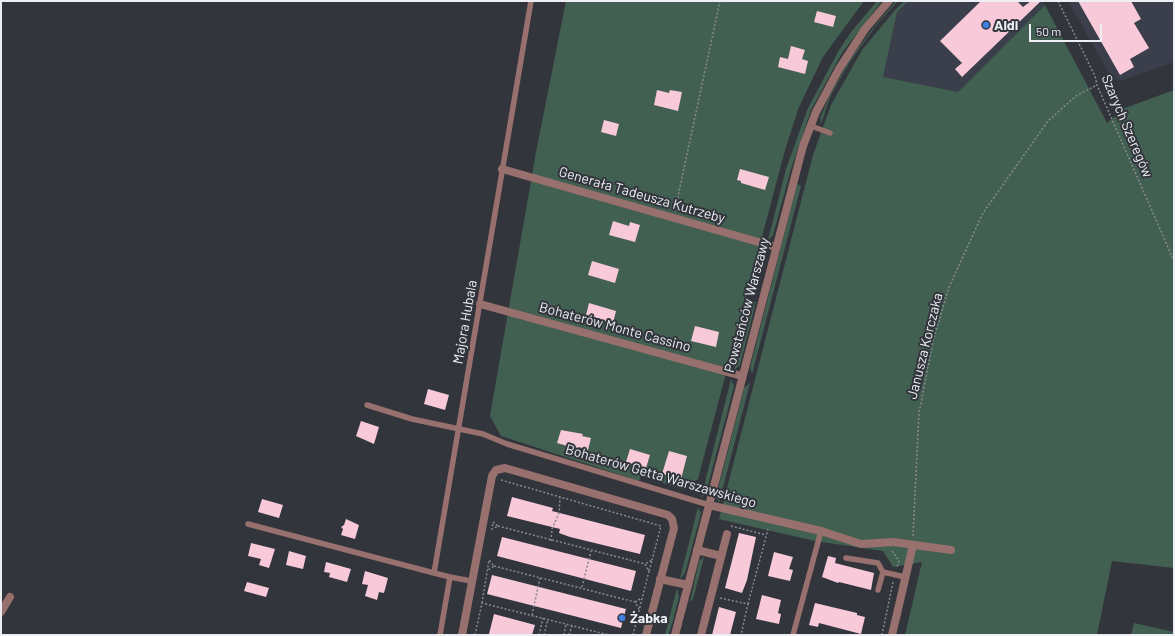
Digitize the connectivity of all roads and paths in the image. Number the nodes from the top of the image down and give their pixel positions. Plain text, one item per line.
1 (531, 1) edge
2 (720, 1) edge
3 (889, 1) edge
4 (1058, 1) edge
5 (1097, 85) junction
6 (811, 126) junction
7 (830, 133) dead end
8 (502, 169) junction
9 (673, 218) junction
10 (776, 247) junction
11 (1174, 261) edge
12 (480, 304) junction
13 (742, 376) junction
14 (367, 405) dead end
15 (459, 430) junction
16 (500, 486) dead end
17 (560, 497) junction
18 (709, 505) junction
19 (248, 524) dead end
20 (498, 526) dead end
21 (768, 529) dead end
22 (821, 531) junction
23 (727, 534) joint
24 (766, 535) junction
25 (551, 541) junction
26 (893, 542) junction
27 (912, 544) junction
28 (697, 550) junction
29 (951, 550) dead end
30 (591, 551) junction
31 (721, 556) junction
32 (846, 558) dead end
33 (652, 560) junction
34 (645, 564) junction
35 (494, 566) junction
36 (488, 570) junction
37 (649, 571) junction
38 (883, 572) junction
39 (434, 573) junction
40 (895, 575) junction
41 (450, 577) junction
42 (905, 577) junction
43 (540, 578) junction
44 (660, 579) junction
45 (472, 581) junction
46 (688, 585) junction
47 (582, 588) junction
48 (878, 590) dead end
49 (711, 595) junction
50 (10, 597) dead end
51 (642, 598) junction
52 (635, 602) junction
53 (482, 603) junction
54 (748, 604) junction
55 (639, 608) junction
56 (1, 612) edge
57 (532, 615) junction
58 (543, 618) junction
59 (548, 619) junction
60 (566, 624) junction
61 (572, 626) junction
62 (440, 635) edge
63 (462, 635) edge
64 (476, 635) edge
65 (539, 635) edge
66 (544, 635) edge
67 (564, 635) edge
68 (569, 635) edge
69 (609, 635) edge
70 (633, 635) edge
71 (646, 635) edge
72 (674, 635) edge
73 (700, 635) edge
74 (741, 635) edge
75 (793, 635) edge
76 (882, 635) edge
77 (892, 635) edge

1 - 8 lane, Majora Hubala
2 - 9 path
3 - 6 street, Powstańców Warszawy
4 - 5 path, Szarych Szeregów
5 - 11 path, Szarych Szeregów
5 - 27 path, Janusza Korczaka
6 - 7 lane
6 - 10 street, Powstańców Warszawy
8 - 9 street, Generała Tadeusza Kutrzeby
8 - 12 lane, Majora Hubala
9 - 10 street, Generała Tadeusza Kutrzeby
10 - 13 street, Powstańców Warszawy
12 - 13 street, Bohaterów Monte Cassino
12 - 15 lane, Majora Hubala
13 - 18 street, Powstańców Warszawy
14 - 15 lane, Bohaterów Getta Warszawskiego
15 - 18 lane, Bohaterów Getta Warszawskiego
15 - 39 lane, Majora Hubala
16 - 17 path
17 - 25 path
17 - 33 path
18 - 22 street, Bohaterów Getta Warszawskiego
18 - 28 street, Powstańców Warszawy
19 - 39 lane
20 - 25 path
21 - 24 path
22 - 26 street, Bohaterów Getta Warszawskiego
22 - 75 lane
23 - 24 path
23 - 31 street
24 - 54 path
25 - 30 path
26 - 27 street, Bohaterów Getta Warszawskiego
26 - 40 path
27 - 29 street, Bohaterów Getta Warszawskiego
27 - 42 street
28 - 31 street
28 - 46 street, Powstańców Warszawy
30 - 34 path
30 - 47 path
31 - 49 street
32 - 38 lane
33 - 34 path
33 - 37 path
34 - 37 path
35 - 36 path
35 - 36 path
35 - 43 path
36 - 53 path
37 - 51 path
38 - 40 lane
38 - 48 lane
39 - 41 lane
40 - 42 lane
40 - 76 path
41 - 45 lane
41 - 62 lane
42 - 77 street
43 - 47 path
43 - 57 path
44 - 45 street
44 - 46 street
44 - 71 street
45 - 63 street
46 - 72 street, Powstańców Warszawy
47 - 52 path
49 - 54 path
49 - 73 street
50 - 56 street
51 - 52 path
51 - 55 path
52 - 55 path
53 - 57 path
53 - 64 path
54 - 74 path
55 - 70 path
57 - 58 path
58 - 59 path
58 - 65 path
59 - 60 path
59 - 66 path
60 - 61 path
60 - 67 path
61 - 68 path
61 - 69 path

